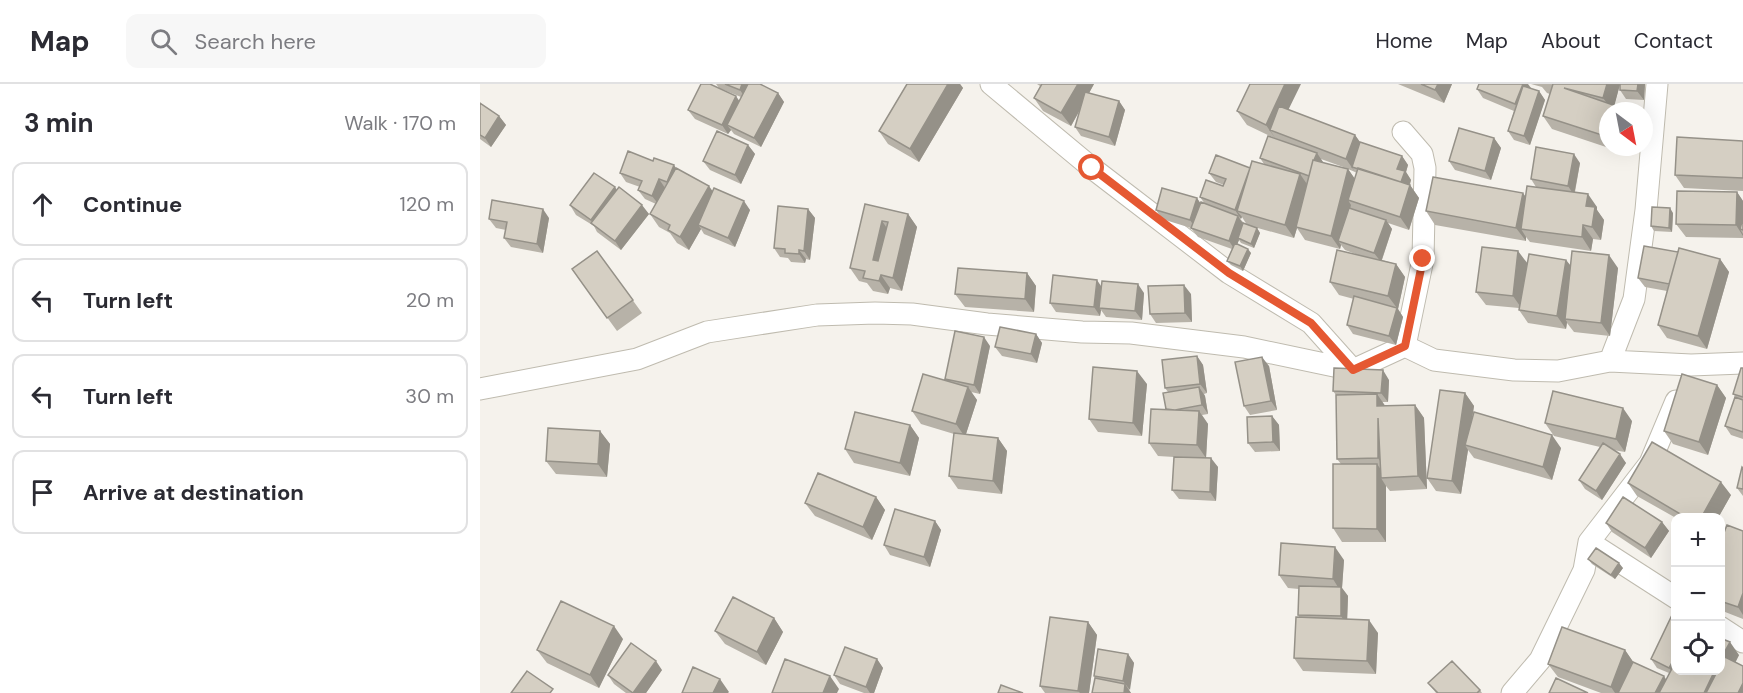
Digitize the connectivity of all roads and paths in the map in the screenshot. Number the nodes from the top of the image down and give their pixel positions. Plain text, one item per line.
1 (991, 84) edge
2 (1657, 84) edge
3 (1403, 132) dead end
4 (1405, 346) junction
5 (1610, 361) junction
6 (1743, 363) edge
7 (1691, 364) junction
8 (1353, 370) junction
9 (480, 389) edge
10 (1589, 542) junction
11 (1671, 595) edge
12 (1725, 630) edge
13 (1743, 642) edge
14 (1512, 693) edge

1 - 8 street
2 - 5 street
3 - 4 street
4 - 5 street
4 - 8 street
5 - 7 street
6 - 7 street
7 - 10 street
8 - 9 street
10 - 11 street
10 - 14 street
12 - 13 street

